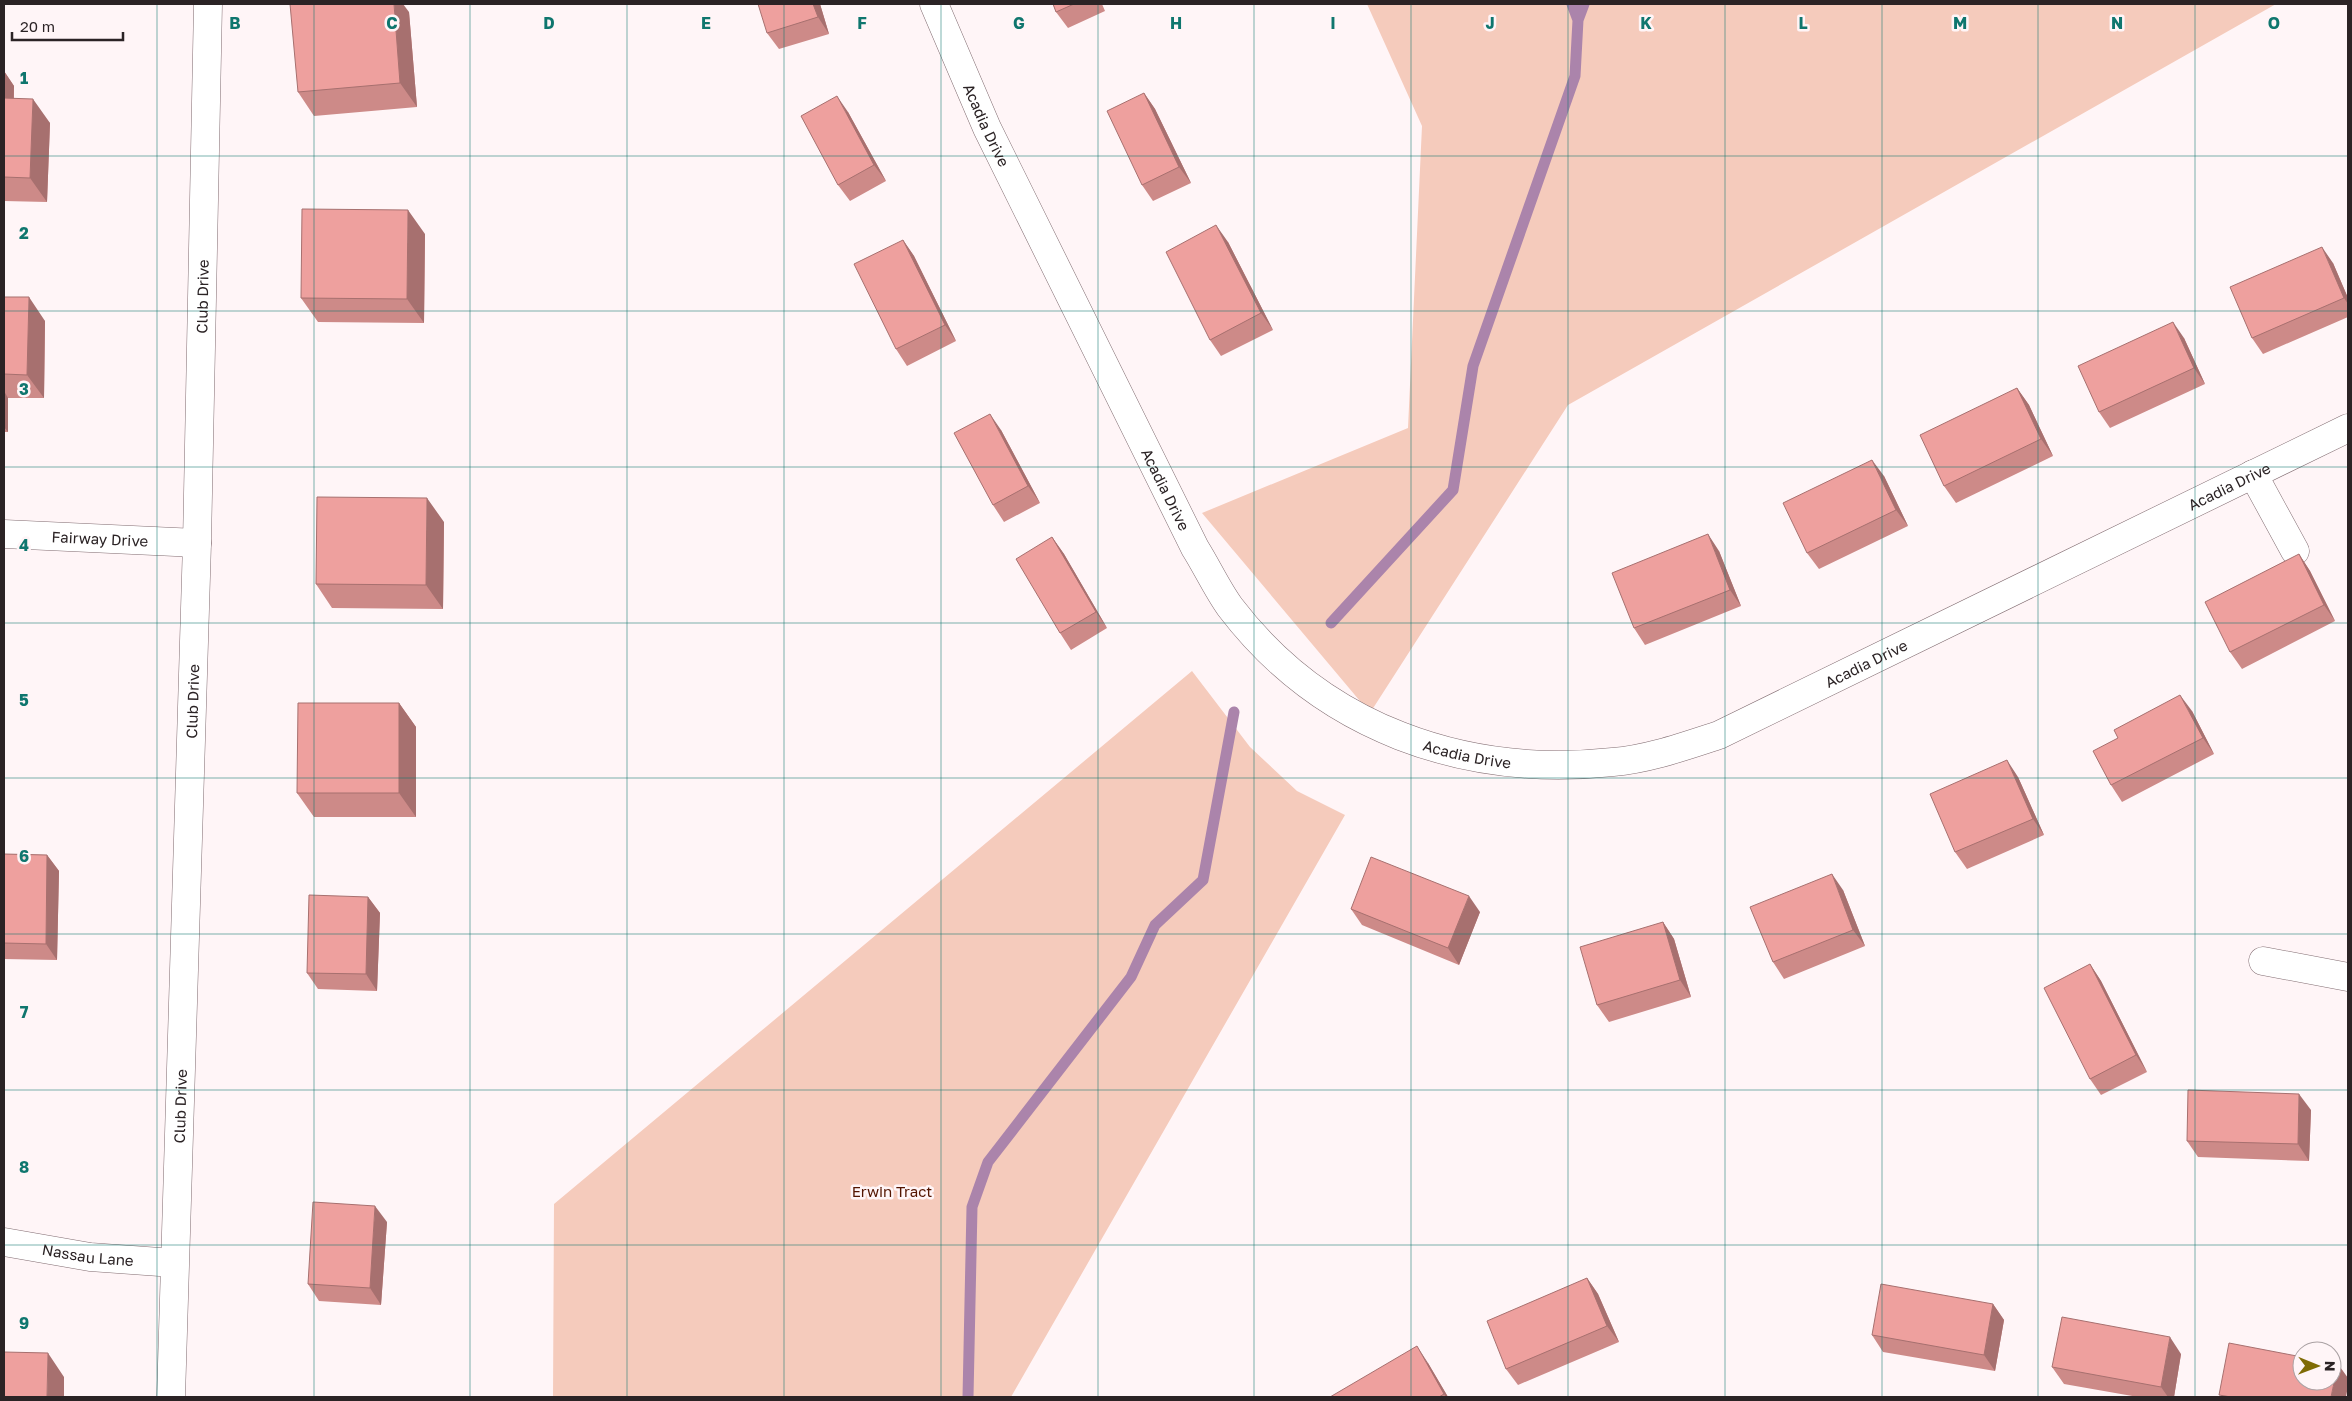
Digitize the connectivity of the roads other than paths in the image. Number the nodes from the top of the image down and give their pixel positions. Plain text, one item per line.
1 (208, 4) edge
2 (934, 4) edge
3 (2348, 428) edge
4 (2253, 474) junction
5 (4, 534) edge
6 (197, 543) junction
7 (2295, 551) dead end
8 (2263, 961) dead end
9 (2348, 977) edge
10 (4, 1242) edge
11 (174, 1263) junction
12 (171, 1397) edge

1 - 6 street, Club Drive
2 - 4 street, Acadia Drive
3 - 4 street, Acadia Drive
4 - 7 street
5 - 6 street, Fairway Drive
6 - 11 street, Club Drive
8 - 9 street
10 - 11 street, Nassau Lane
11 - 12 street, Club Drive

